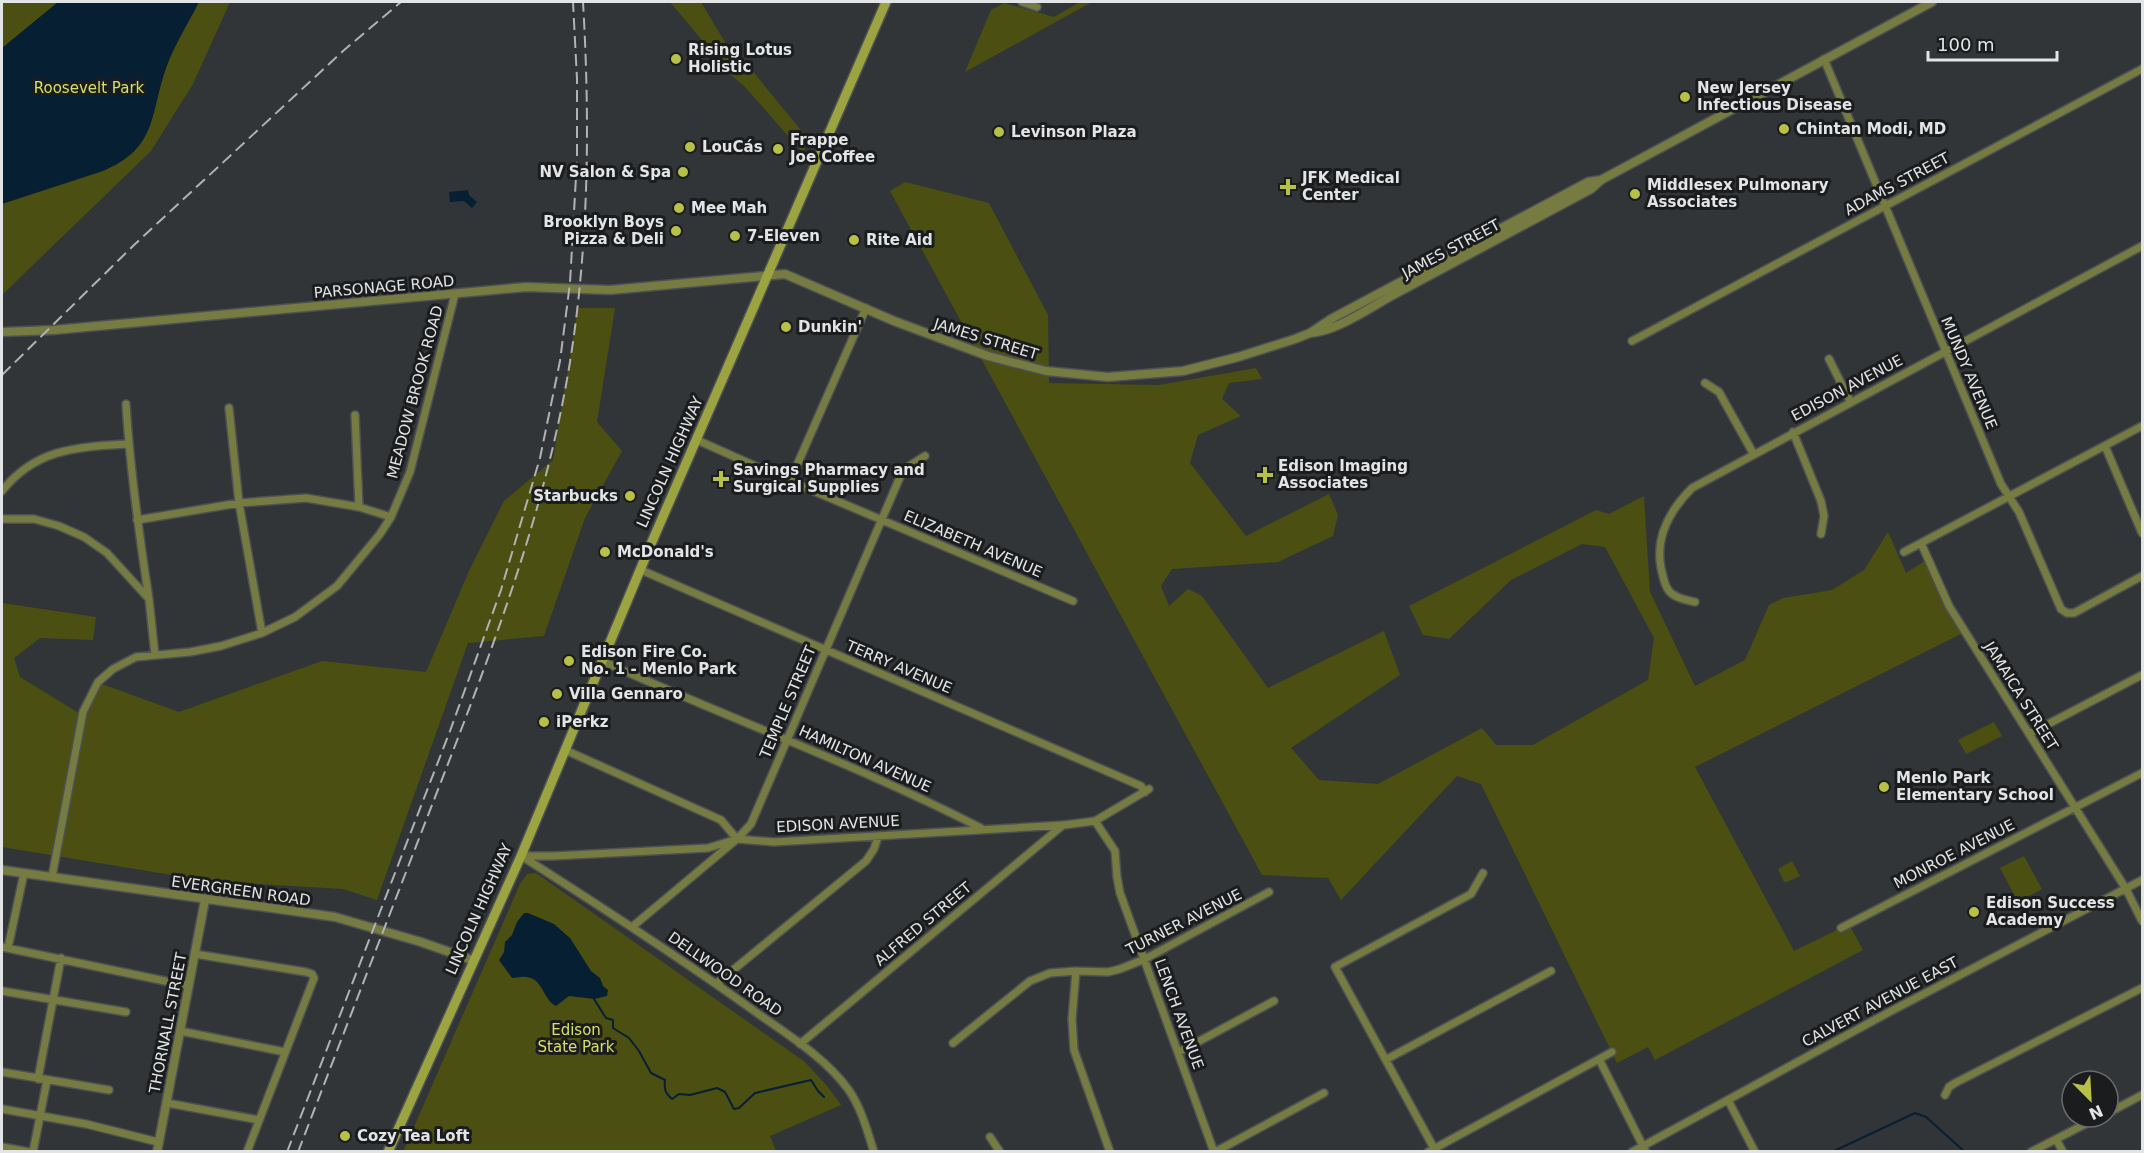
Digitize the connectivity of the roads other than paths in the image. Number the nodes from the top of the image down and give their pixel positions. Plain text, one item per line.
1 (886, 2) edge
2 (1022, 2) edge
3 (1932, 2) edge
4 (1037, 7) dead end
5 (1824, 59) junction
6 (2142, 69) edge
7 (1886, 205) junction
8 (2142, 246) edge
9 (768, 274) junction
10 (455, 294) junction
11 (866, 308) junction
12 (2, 332) edge
13 (1632, 340) dead end
14 (1944, 351) junction
15 (1829, 359) dead end
16 (1705, 383) dead end
17 (1850, 401) junction
18 (126, 404) dead end
19 (229, 408) dead end
20 (355, 415) dead end
21 (2142, 426) edge
22 (1793, 432) junction
23 (697, 440) junction
24 (128, 444) junction
25 (2105, 446) junction
26 (1754, 453) junction
27 (925, 456) dead end
28 (790, 481) junction
29 (2, 491) edge
30 (2009, 497) junction
31 (239, 504) junction
32 (359, 507) junction
33 (391, 517) junction
34 (2, 519) edge
35 (137, 520) junction
36 (881, 520) junction
37 (2142, 533) edge
38 (1821, 534) dead end
39 (1922, 543) junction
40 (1904, 552) dead end
41 (641, 570) junction
42 (2142, 576) edge
43 (149, 599) junction
44 (1073, 601) dead end
45 (1695, 602) dead end
46 (262, 633) junction
47 (825, 650) junction
48 (155, 655) junction
49 (602, 661) junction
50 (2142, 675) edge
51 (2029, 734) junction
52 (787, 739) junction
53 (565, 750) junction
54 (2142, 773) edge
55 (1147, 790) joint
56 (2074, 808) junction
57 (1095, 821) junction
58 (1064, 825) junction
59 (983, 829) junction
60 (878, 837) junction
61 (737, 839) junction
62 (520, 856) junction
63 (2, 870) edge
64 (24, 873) junction
65 (1483, 873) dead end
66 (52, 877) junction
67 (2142, 880) edge
68 (2126, 889) junction
69 (1269, 892) dead end
70 (205, 900) junction
71 (2142, 921) edge
72 (632, 927) junction
73 (1841, 928) dead end
74 (5, 948) edge
75 (195, 954) junction
76 (62, 958) junction
77 (1145, 958) junction
78 (472, 960) junction
79 (1076, 971) junction
80 (1551, 971) dead end
81 (716, 984) junction
82 (189, 986) junction
83 (2142, 988) edge
84 (2, 991) edge
85 (53, 999) junction
86 (1274, 1001) dead end
87 (126, 1012) dead end
88 (180, 1031) junction
89 (953, 1043) dead end
90 (800, 1044) junction
91 (285, 1052) junction
92 (1179, 1052) junction
93 (1612, 1052) dead end
94 (1387, 1059) junction
95 (1599, 1059) junction
96 (2, 1072) edge
97 (38, 1078) junction
98 (47, 1080) junction
99 (109, 1090) dead end
100 (1324, 1093) dead end
101 (1945, 1095) dead end
102 (2142, 1095) edge
103 (1728, 1100) junction
104 (167, 1103) junction
105 (2120, 1107) edge
106 (2, 1108) edge
107 (40, 1116) junction
108 (259, 1120) junction
109 (2076, 1129) edge
110 (990, 1137) dead end
111 (2056, 1139) junction
112 (2, 1147) edge
113 (158, 1147) edge
114 (1645, 1148) edge
115 (1433, 1151) edge
116 (31, 1152) edge
117 (247, 1152) edge
118 (388, 1152) edge
119 (874, 1152) edge
120 (1000, 1152) edge
121 (1110, 1152) edge
122 (1214, 1152) edge
123 (1632, 1152) edge
124 (1755, 1152) edge
125 (2031, 1152) edge
126 (2063, 1152) edge

1 - 9 main road, LINCOLN HIGHWAY
2 - 4 street
3 - 5 street, JAMES STREET
5 - 7 street, MUNDY AVENUE
5 - 11 street, JAMES STREET
6 - 7 street, ADAMS STREET
7 - 13 street, ADAMS STREET
7 - 14 street, MUNDY AVENUE
8 - 14 street, EDISON AVENUE
9 - 10 street, PARSONAGE ROAD
9 - 11 street, JAMES STREET
9 - 23 main road, LINCOLN HIGHWAY
10 - 12 street, PARSONAGE ROAD
10 - 33 street, MEADOW BROOK ROAD
11 - 28 street
14 - 17 street, EDISON AVENUE
14 - 30 street, MUNDY AVENUE
15 - 17 street
16 - 26 street
17 - 22 street, EDISON AVENUE
18 - 24 street
19 - 31 street
20 - 32 street
21 - 25 street
22 - 26 street, EDISON AVENUE
22 - 38 street
23 - 28 street, ELIZABETH AVENUE
23 - 41 main road, LINCOLN HIGHWAY
24 - 29 street
24 - 35 street
25 - 30 street
25 - 37 street
26 - 45 street, EDISON AVENUE
27 - 36 street, TEMPLE STREET
28 - 36 street, ELIZABETH AVENUE
30 - 39 street
30 - 42 street, MUNDY AVENUE
31 - 32 street
31 - 35 street
31 - 46 street
32 - 33 street
33 - 46 street, MEADOW BROOK ROAD
34 - 43 street
35 - 43 street
36 - 44 street, ELIZABETH AVENUE
36 - 47 street, TEMPLE STREET
39 - 40 street
39 - 51 street, JAMAICA STREET
41 - 47 street, TERRY AVENUE
41 - 49 main road, LINCOLN HIGHWAY
43 - 48 street
46 - 48 street, MEADOW BROOK ROAD
47 - 52 street, TEMPLE STREET
47 - 55 street, TERRY AVENUE
48 - 66 street, MEADOW BROOK ROAD
49 - 52 street, HAMILTON AVENUE
49 - 53 main road, LINCOLN HIGHWAY
50 - 51 street
51 - 56 street, JAMAICA STREET
52 - 59 street, HAMILTON AVENUE
52 - 61 street, TEMPLE STREET
53 - 61 street
53 - 62 main road, LINCOLN HIGHWAY
54 - 56 street, MONROE AVENUE
55 - 57 street, EDISON AVENUE
56 - 68 street, JAMAICA STREET
56 - 73 street, MONROE AVENUE
57 - 58 street, EDISON AVENUE
57 - 77 street, LENCH AVENUE
58 - 59 street, EDISON AVENUE
58 - 90 street, ALFRED STREET
59 - 60 street, EDISON AVENUE
60 - 61 street, EDISON AVENUE
60 - 81 street
61 - 62 street, EDISON AVENUE
61 - 72 street, TEMPLE STREET
62 - 72 street, DELLWOOD ROAD
62 - 78 main road, LINCOLN HIGHWAY
63 - 64 street, EVERGREEN ROAD
64 - 66 street, EVERGREEN ROAD
64 - 74 street
65 - 94 street
66 - 70 street, EVERGREEN ROAD
67 - 68 street, CALVERT AVENUE EAST
68 - 71 street, JAMAICA STREET
68 - 103 street, CALVERT AVENUE EAST
69 - 77 street, TURNER AVENUE
70 - 75 street, THORNALL STREET
70 - 78 street, EVERGREEN ROAD
72 - 81 street, DELLWOOD ROAD
74 - 76 street
75 - 82 street, THORNALL STREET
75 - 91 street
76 - 82 street
76 - 85 street
77 - 79 street, TURNER AVENUE
77 - 92 street, LENCH AVENUE
78 - 118 main road, LINCOLN HIGHWAY
79 - 89 street, TURNER AVENUE
79 - 121 street
80 - 94 street
81 - 90 street, DELLWOOD ROAD
82 - 88 street, THORNALL STREET
83 - 101 street
84 - 85 street
85 - 87 street
85 - 97 street
86 - 92 street
88 - 91 street
88 - 104 street, THORNALL STREET
90 - 119 street, DELLWOOD ROAD
91 - 108 street
92 - 122 street, LENCH AVENUE
93 - 95 street
94 - 115 street
95 - 114 street
95 - 115 street
96 - 97 street
97 - 98 street
98 - 99 street
98 - 107 street
100 - 122 street
102 - 105 street
103 - 114 street, CALVERT AVENUE EAST
103 - 124 street
104 - 108 street
104 - 113 street, THORNALL STREET
106 - 107 street
107 - 113 street
107 - 116 street
108 - 117 street
109 - 111 street
110 - 120 street
111 - 125 street
111 - 126 street
112 - 116 street
114 - 123 street, CALVERT AVENUE EAST

